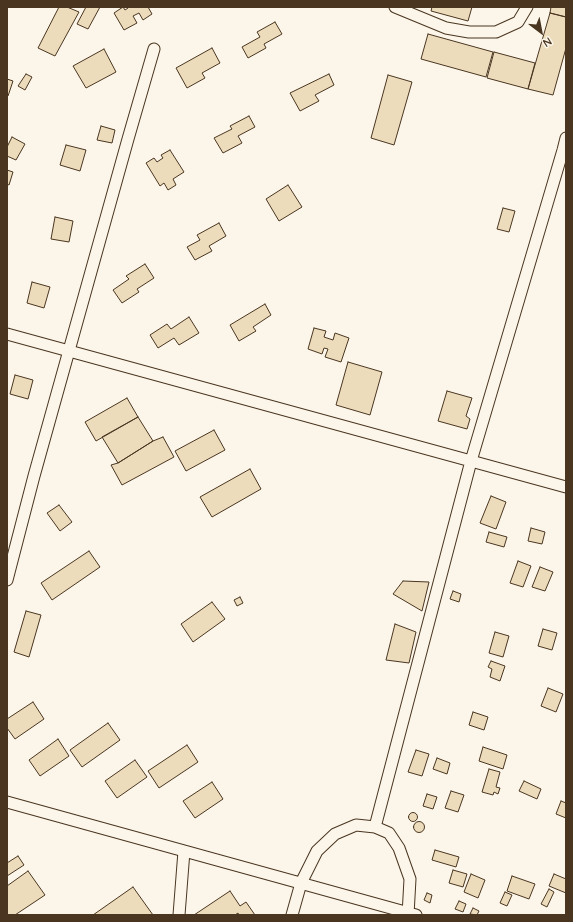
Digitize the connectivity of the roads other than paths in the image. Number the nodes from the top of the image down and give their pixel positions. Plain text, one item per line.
1 (395, 7) edge
2 (526, 7) edge
3 (154, 49) dead end
4 (566, 138) edge
5 (7, 334) edge
6 (69, 351) junction
7 (471, 461) junction
8 (566, 487) edge
9 (7, 580) edge
10 (7, 802) edge
11 (376, 827) junction
12 (184, 851) junction
13 (301, 883) junction
14 (410, 914) edge
15 (179, 915) edge
16 (292, 915) edge

1 - 2 street
3 - 6 street
4 - 7 street
5 - 6 street
6 - 7 street
6 - 9 street
7 - 8 street
7 - 11 street
10 - 12 street
11 - 13 street
11 - 14 street
12 - 13 street
12 - 15 street
13 - 14 street
13 - 16 street

